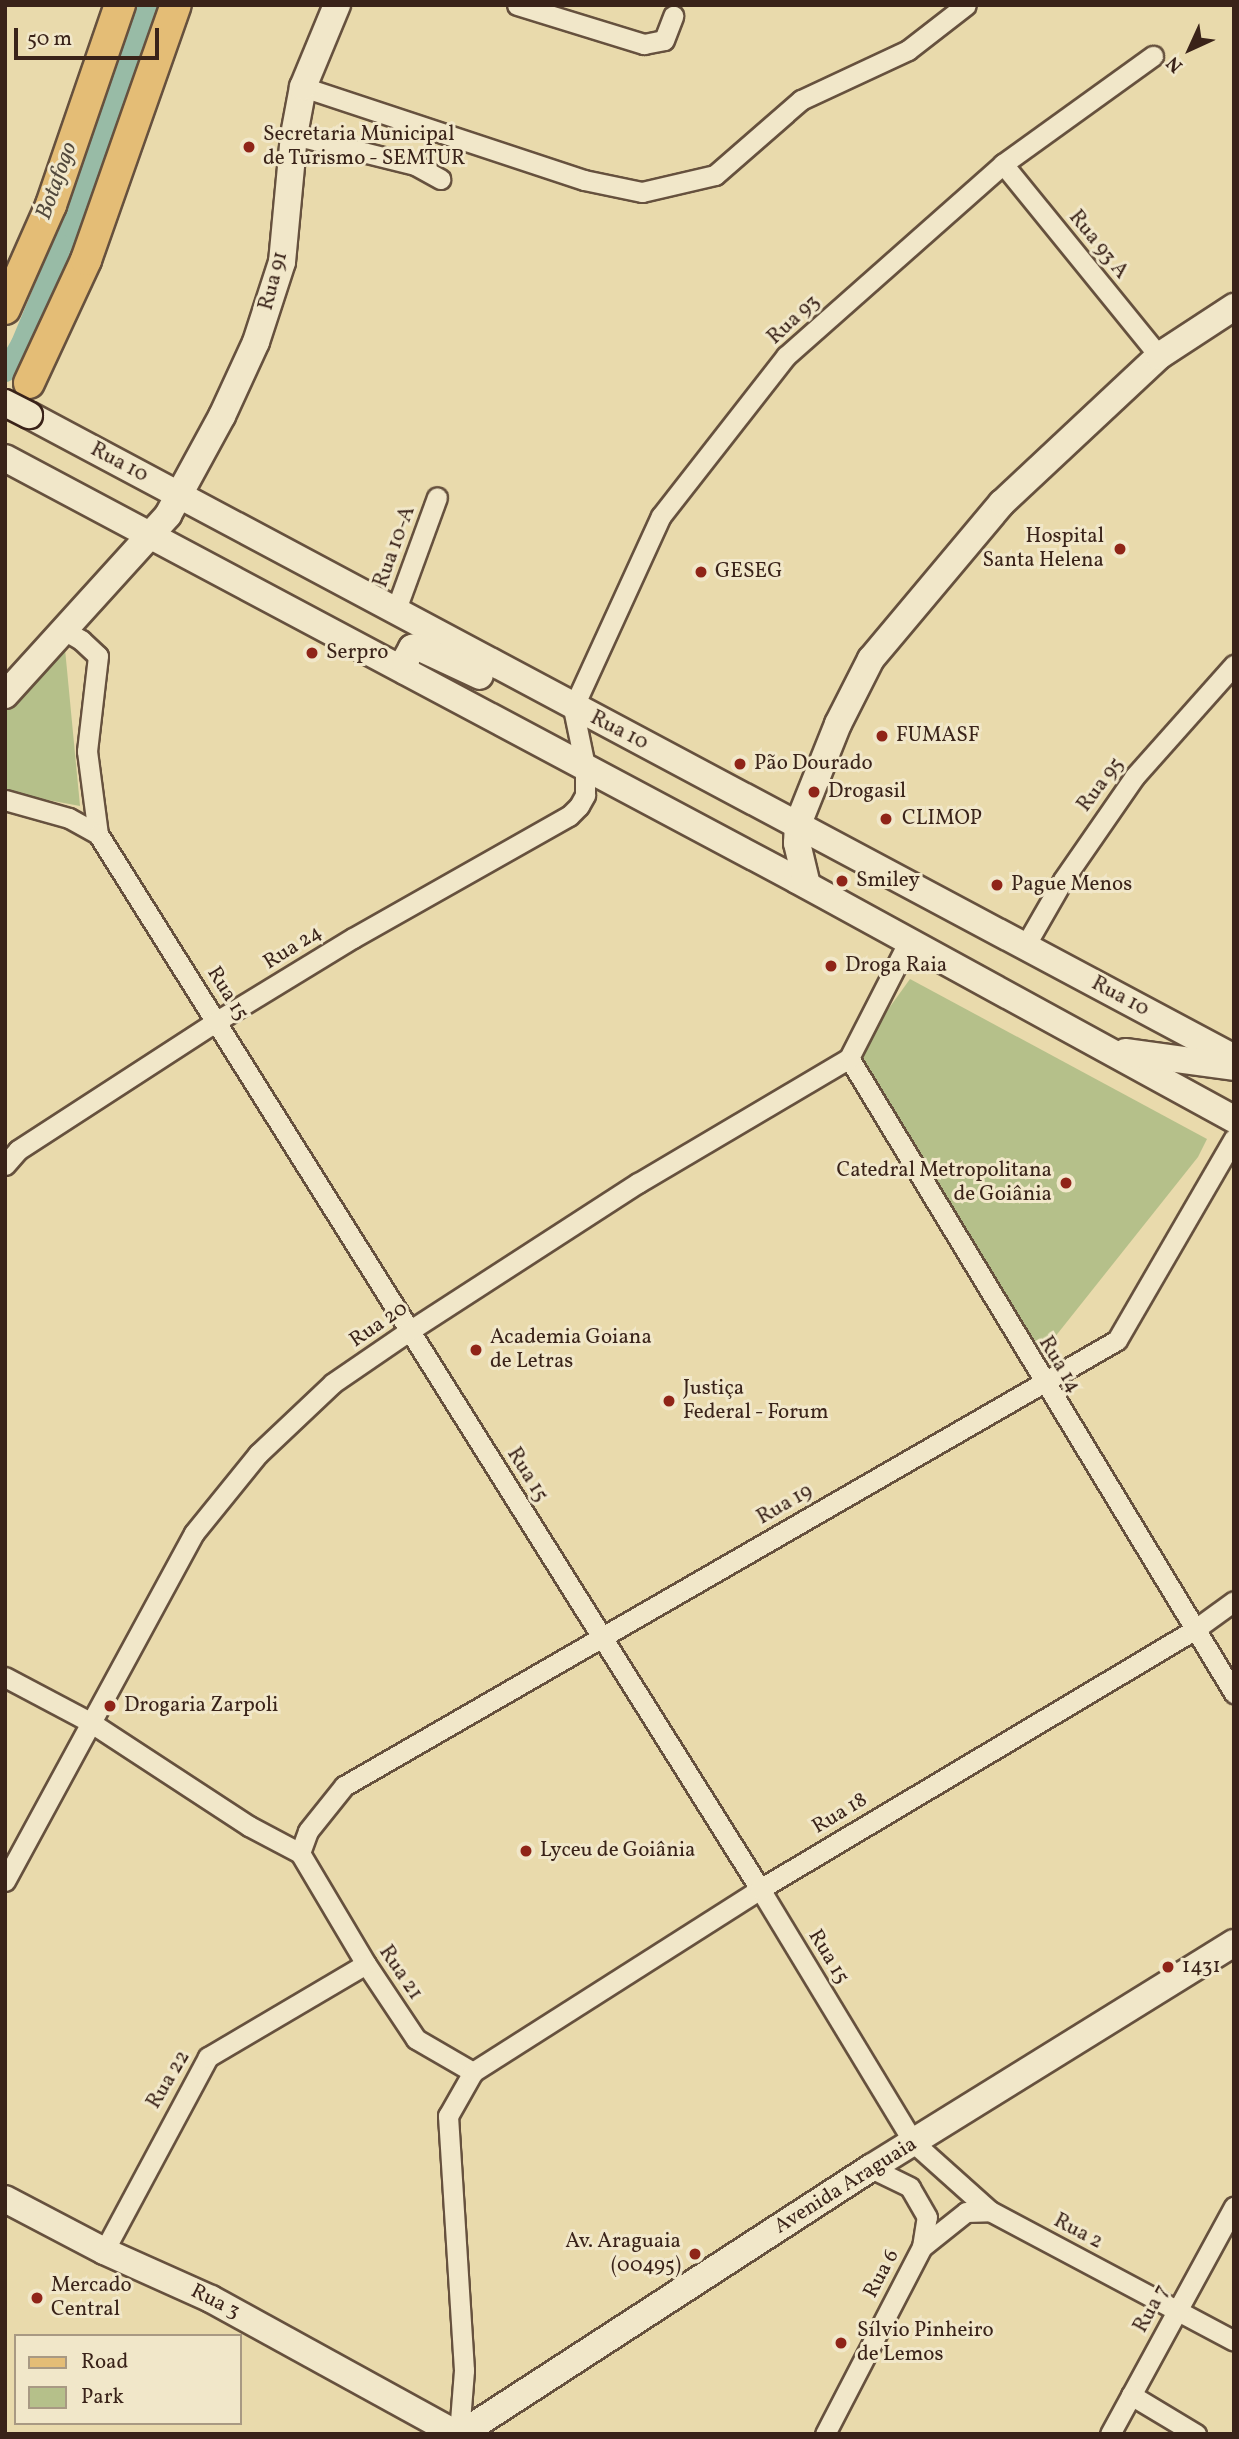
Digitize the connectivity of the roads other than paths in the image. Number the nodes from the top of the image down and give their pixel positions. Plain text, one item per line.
1 (120, 5) edge
2 (176, 5) edge
3 (337, 5) edge
4 (517, 5) edge
5 (966, 5) edge
6 (673, 16) dead end
7 (1153, 56) dead end
8 (303, 87) junction
9 (294, 135) junction
10 (1003, 164) junction
11 (436, 176) dead end
12 (1234, 307) edge
13 (5, 309) edge
14 (1159, 356) junction
15 (29, 383) dead end
16 (5, 403) edge
17 (5, 458) edge
18 (178, 495) junction
19 (437, 497) dead end
20 (151, 536) junction
21 (395, 612) junction
22 (62, 629) junction
23 (1234, 665) edge
24 (405, 671) junction
25 (547, 694) junction
26 (5, 695) edge
27 (573, 708) junction
28 (585, 766) junction
29 (5, 800) edge
30 (798, 824) junction
31 (98, 834) junction
32 (807, 886) junction
33 (909, 941) junction
34 (1026, 946) junction
35 (217, 1021) junction
36 (1090, 1041) junction
37 (849, 1058) junction
38 (1234, 1058) edge
39 (1234, 1067) edge
40 (1234, 1119) edge
41 (1234, 1138) edge
42 (5, 1165) edge
43 (409, 1331) junction
44 (1044, 1383) junction
45 (1234, 1601) edge
46 (1194, 1630) junction
47 (602, 1636) junction
48 (5, 1677) edge
49 (1234, 1693) edge
50 (90, 1722) junction
51 (300, 1853) junction
52 (5, 1881) edge
53 (760, 1889) junction
54 (1234, 1943) edge
55 (366, 1964) junction
56 (473, 2072) junction
57 (914, 2143) junction
58 (871, 2168) junction
59 (5, 2199) edge
60 (1234, 2207) edge
61 (990, 2211) junction
62 (922, 2247) junction
63 (104, 2250) junction
64 (1177, 2311) junction
65 (1234, 2341) edge
66 (1131, 2395) junction
67 (459, 2434) edge
68 (825, 2434) edge
69 (1110, 2434) edge
70 (1196, 2434) edge

1 - 13 main road
2 - 15 main road
3 - 8 main road, Rua 91
4 - 6 street
5 - 8 street
7 - 10 street, Rua 93
8 - 9 main road, Rua 91
9 - 11 street
9 - 18 main road, Rua 91
10 - 14 street, Rua 93 A
10 - 27 street, Rua 93
12 - 14 main road
14 - 30 main road
16 - 18 main road, Rua 10, bridge
17 - 20 main road
18 - 20 main road, Rua 91
18 - 21 main road, Rua 10
19 - 21 street, Rua 10-A
20 - 22 main road, Rua 91
20 - 24 main road
21 - 25 main road, Rua 10
22 - 26 main road, Rua 91
22 - 31 street, Rua 15
23 - 34 street, Rua 95
24 - 25 main road
24 - 28 main road
25 - 27 main road, Rua 10
27 - 28 street, Rua 24
27 - 30 main road, Rua 10
28 - 32 main road
28 - 35 street, Rua 24
29 - 31 street, Rua 15
30 - 32 main road
30 - 34 main road, Rua 10
31 - 35 street, Rua 15
32 - 33 main road
33 - 36 main road
33 - 37 street
34 - 38 main road, Rua 10
35 - 42 street, Rua 24
35 - 43 street, Rua 15
36 - 39 main road
36 - 40 main road
37 - 43 street, Rua 20
37 - 44 street, Rua 14
41 - 44 street, Rua 19
43 - 47 street, Rua 15
43 - 50 street, Rua 20
44 - 46 street, Rua 14
44 - 47 street, Rua 19
45 - 46 street, Rua 18
46 - 49 street, Rua 14
46 - 53 street, Rua 18
47 - 51 street, Rua 19
47 - 53 street, Rua 15
48 - 50 street
50 - 51 street
50 - 52 street, Rua 20
51 - 55 street, Rua 21
53 - 56 street, Rua 18
53 - 57 street, Rua 15
54 - 57 main road, Avenida Araguaia
55 - 56 street, Rua 21
55 - 63 street, Rua 22
56 - 67 street
57 - 58 main road, Avenida Araguaia
57 - 61 street, Rua 2
58 - 62 street, Rua 6
58 - 67 main road, Avenida Araguaia
59 - 63 main road, Rua 3
60 - 64 street, Rua 7
61 - 62 street, Rua 6
61 - 64 street, Rua 2
62 - 68 street, Rua 6
63 - 67 main road, Rua 3
64 - 65 street, Rua 2
64 - 66 street, Rua 7
66 - 69 street, Rua 7
66 - 70 street

